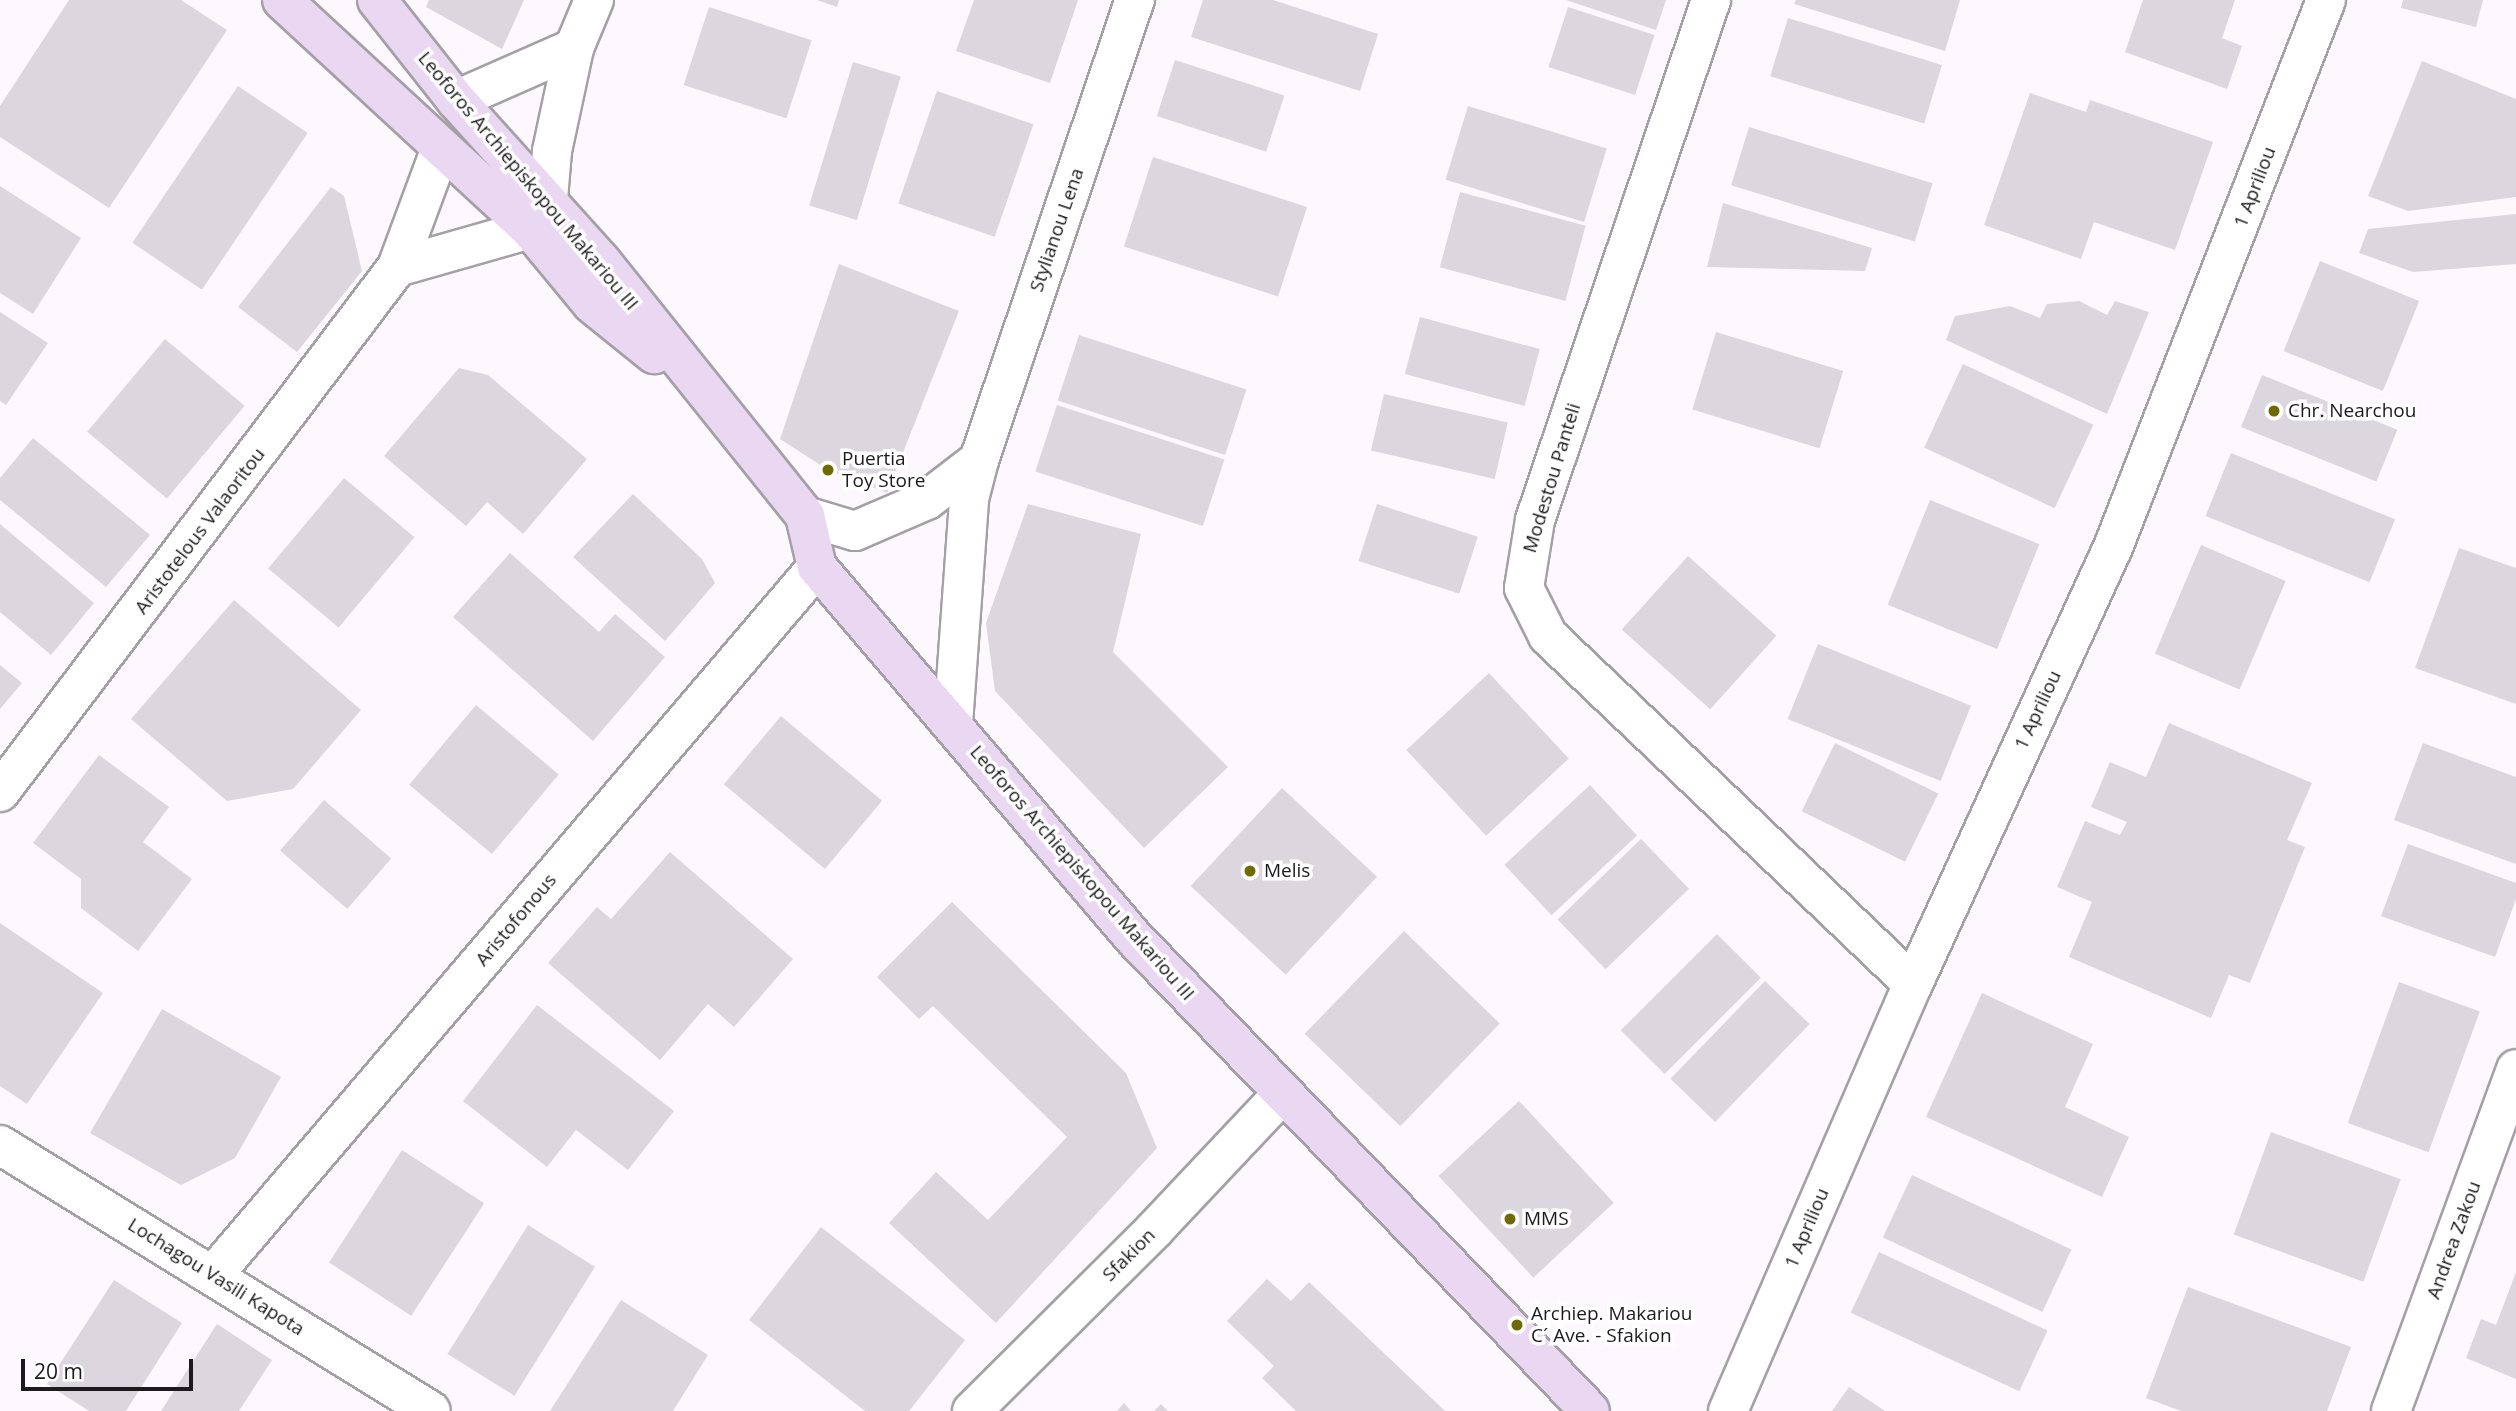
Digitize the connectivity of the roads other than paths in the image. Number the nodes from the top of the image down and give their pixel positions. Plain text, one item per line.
1 (282, 0) edge
2 (377, 0) edge
3 (594, 0) edge
4 (1135, 0) edge
5 (1710, 0) edge
6 (2326, 0) edge
7 (574, 48) junction
8 (456, 100) junction
9 (441, 148) junction
10 (539, 214) junction
11 (397, 267) junction
12 (979, 460) junction
13 (804, 516) junction
14 (817, 566) junction
15 (953, 724) junction
16 (0, 792) edge
17 (1913, 984) junction
18 (2516, 1069) edge
19 (1282, 1094) junction
20 (0, 1145) edge
21 (215, 1274) junction
22 (431, 1411) edge
23 (972, 1411) edge
24 (1590, 1411) edge
25 (1728, 1411) edge
26 (2391, 1411) edge

1 - 9 main road, Leoforos Archiepiskopou Makariou III
2 - 8 main road, Leoforos Archiepiskopou Makariou III
3 - 7 street
4 - 12 street, Stylianou Lena
5 - 17 street, Modestou Panteli
6 - 17 street, 1 Apriliou
7 - 8 street
7 - 10 street
8 - 10 main road, Leoforos Archiepiskopou Makariou III
9 - 10 main road, Leoforos Archiepiskopou Makariou III
9 - 11 street, Aristotelous Valaoritou
10 - 11 street
10 - 13 main road, Leoforos Archiepiskopou Makariou III
11 - 16 street, Aristotelous Valaoritou
12 - 13 street
12 - 15 street, Stylianou Lena
13 - 14 main road, Leoforos Archiepiskopou Makariou III
14 - 15 main road, Leoforos Archiepiskopou Makariou III
14 - 21 street, Aristofonous
15 - 19 main road, Leoforos Archiepiskopou Makariou III
17 - 25 street, 1 Apriliou
18 - 26 street, Andrea Zakou
19 - 23 street, Sfakion
19 - 24 main road, Leoforos Archiepiskopou Makariou III
20 - 21 street, Lochagou Vasili Kapota
21 - 22 street, Lochagou Vasili Kapota

